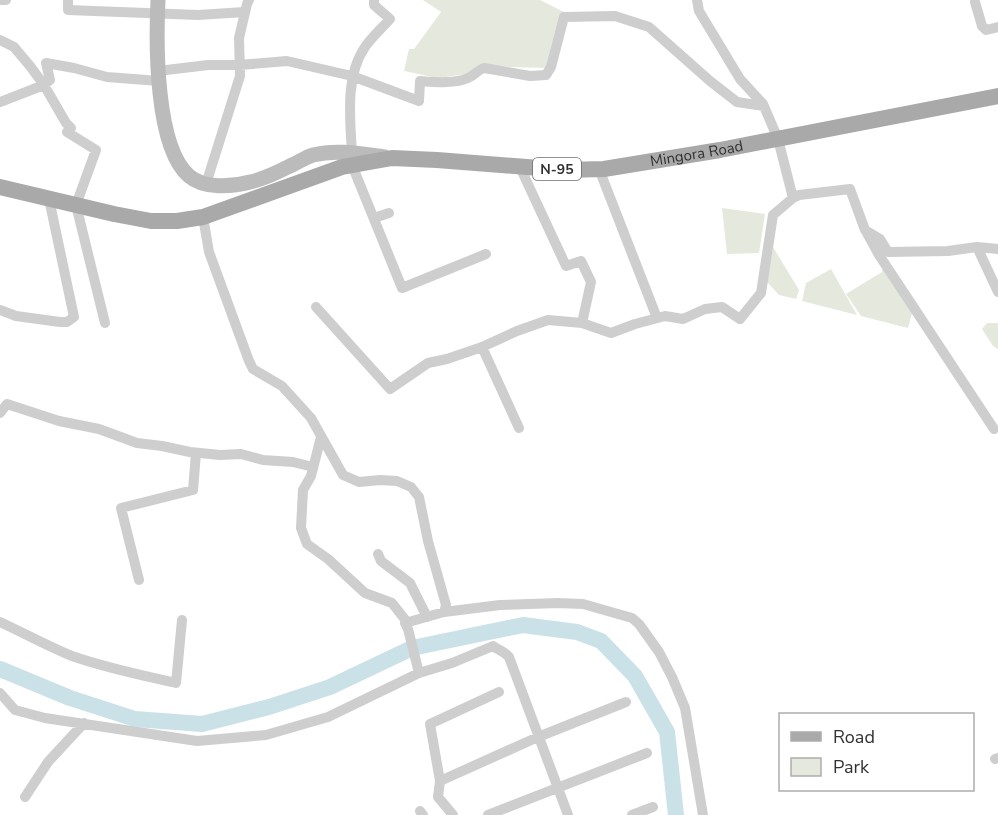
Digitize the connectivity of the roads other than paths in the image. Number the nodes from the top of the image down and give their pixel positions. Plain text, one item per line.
1 (0, 0) edge
2 (6, 0) edge
3 (68, 0) edge
4 (249, 0) edge
5 (374, 0) edge
6 (697, 0) edge
7 (975, 2) dead end
8 (157, 6) edge
9 (245, 12) junction
10 (998, 27) edge
11 (0, 40) edge
12 (240, 65) junction
13 (159, 76) junction
14 (352, 76) junction
15 (44, 85) junction
16 (998, 96) edge
17 (0, 102) edge
18 (764, 106) junction
19 (778, 139) junction
20 (352, 159) junction
21 (519, 165) junction
22 (598, 169) junction
23 (206, 184) junction
24 (0, 187) edge
25 (794, 198) junction
26 (49, 199) junction
27 (76, 205) junction
28 (389, 213) dead end
29 (203, 216) junction
30 (374, 218) junction
31 (865, 230) junction
32 (977, 247) junction
33 (998, 249) edge
34 (486, 254) dead end
35 (998, 292) edge
36 (316, 307) dead end
37 (0, 310) edge
38 (657, 318) junction
39 (105, 323) dead end
40 (582, 323) junction
41 (482, 347) junction
42 (0, 413) edge
43 (519, 428) dead end
44 (994, 429) dead end
45 (321, 437) junction
46 (196, 453) junction
47 (313, 467) junction
48 (378, 554) dead end
49 (139, 580) dead end
50 (444, 612) junction
51 (427, 617) junction
52 (182, 620) dead end
53 (0, 621) edge
54 (408, 625) junction
55 (419, 670) junction
56 (0, 693) edge
57 (499, 693) dead end
58 (626, 702) dead end
59 (5, 705) edge
60 (84, 723) junction
61 (538, 737) junction
62 (647, 753) dead end
63 (440, 781) junction
64 (558, 789) junction
65 (26, 797) dead end
66 (653, 807) dead end
67 (453, 815) edge
68 (488, 815) edge
69 (568, 815) edge
70 (632, 815) edge
71 (703, 815) edge

1 - 2 street
3 - 8 street
4 - 9 street
5 - 14 street
6 - 18 street
7 - 10 street
8 - 9 street
8 - 13 main road
9 - 12 street
11 - 15 street
12 - 13 street
12 - 14 street
12 - 23 street
13 - 15 street
13 - 23 main road
14 - 18 street
14 - 20 street
15 - 17 street
15 - 27 street
16 - 19 main road, Mingora Road / N-95
18 - 19 street
19 - 22 main road, Mingora Road / N-95
19 - 25 street
20 - 21 main road, Mingora Road / N-95
20 - 23 main road
20 - 29 main road, N-95
20 - 30 street
21 - 22 main road, Mingora Road / N-95
21 - 40 street
22 - 38 street
24 - 26 main road, N-95
25 - 31 street
25 - 38 street
26 - 27 main road, N-95
26 - 37 street
27 - 29 main road, N-95
27 - 39 street
28 - 30 street
29 - 45 street
30 - 34 street
31 - 32 street
31 - 44 street
32 - 33 street
32 - 35 street
36 - 41 street
38 - 40 street
40 - 41 street
41 - 43 street
42 - 46 street
45 - 47 street
45 - 50 street
46 - 47 street
46 - 49 street
47 - 54 street
48 - 51 street
50 - 51 street
50 - 71 street
51 - 54 street
52 - 53 street
54 - 55 street
55 - 60 street
55 - 61 street
56 - 59 street
57 - 63 street
58 - 61 street
59 - 60 street
60 - 65 street
61 - 63 street
61 - 64 street
62 - 64 street
63 - 67 street
64 - 68 street
64 - 69 street
66 - 70 street

